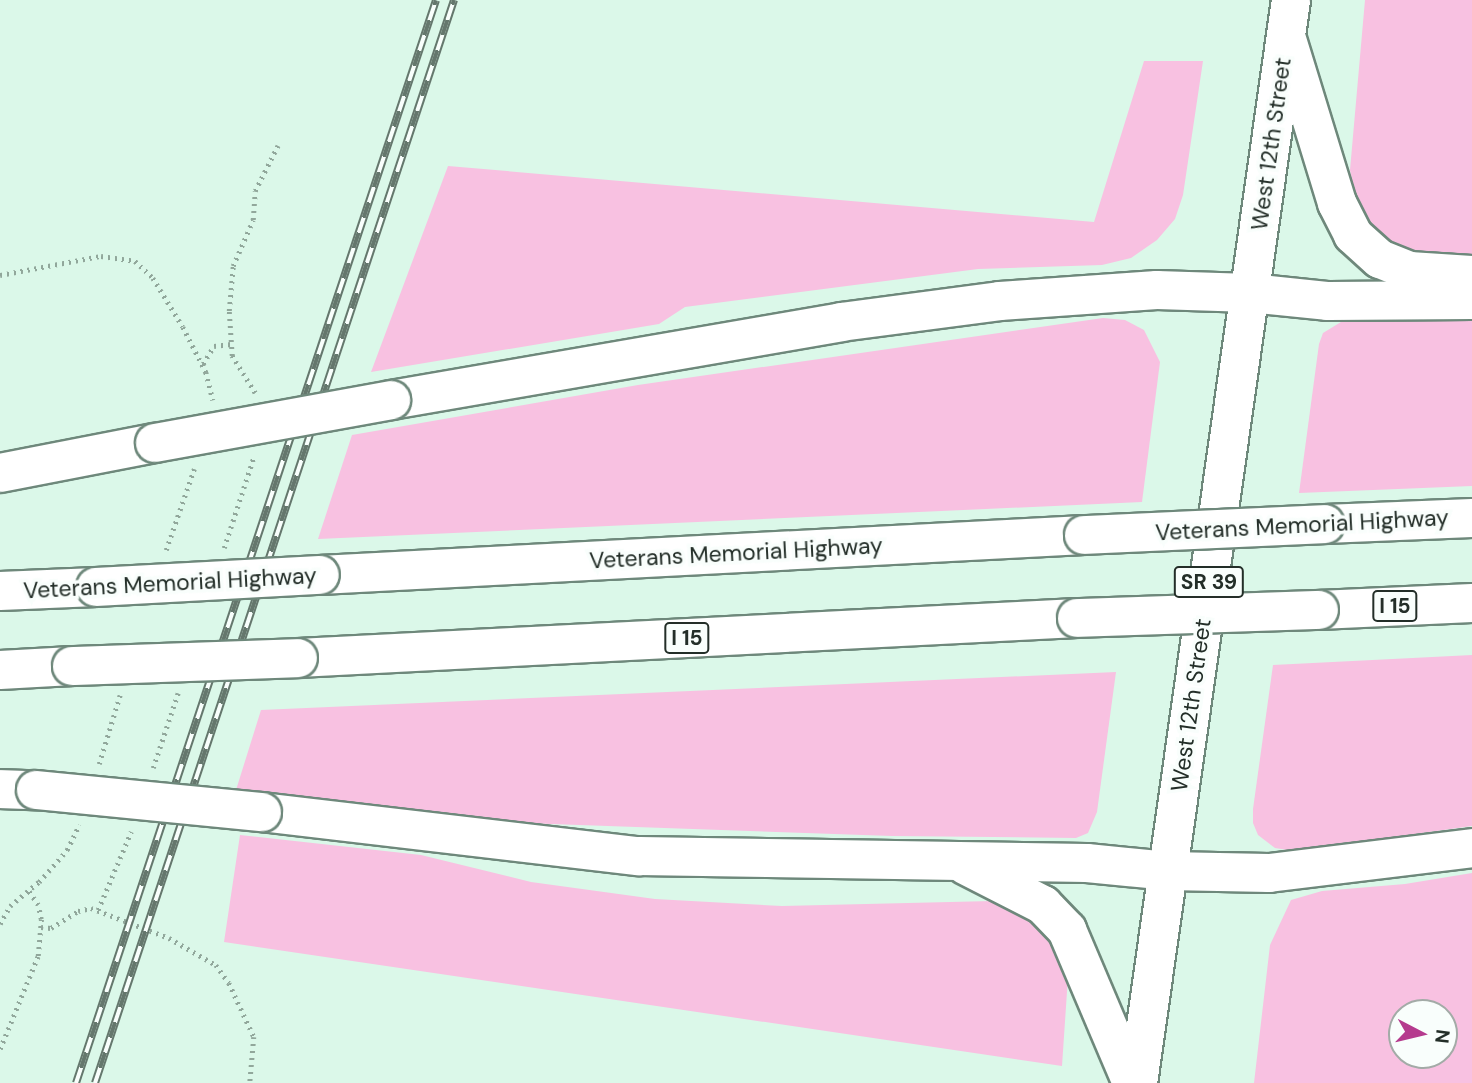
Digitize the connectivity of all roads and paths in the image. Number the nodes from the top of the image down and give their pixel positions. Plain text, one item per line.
1 (1288, 18) edge
2 (278, 145) dead end
3 (0, 275) edge
4 (1472, 275) edge
5 (1250, 293) junction
6 (1472, 300) edge
7 (231, 344) junction
8 (203, 365) junction
9 (259, 400) dead end
10 (213, 405) dead end
11 (256, 449) dead end
12 (195, 468) dead end
13 (0, 472) edge
14 (1472, 518) edge
15 (222, 556) dead end
16 (163, 559) dead end
17 (0, 591) edge
18 (1472, 603) edge
19 (0, 670) edge
20 (179, 689) dead end
21 (121, 691) dead end
22 (97, 768) dead end
23 (149, 782) dead end
24 (18, 790) edge
25 (82, 818) dead end
26 (135, 821) dead end
27 (1472, 848) edge
28 (957, 861) junction
29 (1168, 872) junction
30 (28, 890) junction
31 (98, 910) junction
32 (0, 924) edge
33 (41, 927) junction
34 (0, 1049) edge
35 (250, 1083) edge
36 (1132, 1083) edge
37 (1138, 1083) edge

1 - 4 main road
1 - 5 main road, West 12th Street / SR 39
2 - 7 path
3 - 8 path
5 - 6 main road
5 - 13 main road, bridge
5 - 29 main road, West 12th Street / SR 39
7 - 8 path
7 - 9 path
8 - 10 path
11 - 15 path
12 - 16 path
14 - 17 main road, Veterans Memorial Highway, bridge
18 - 19 main road, I 15, bridge
20 - 23 path
21 - 22 path
24 - 28 main road, bridge
25 - 30 path
26 - 31 path
27 - 29 main road
28 - 29 main road
28 - 36 main road
29 - 37 main road, West 12th Street / SR 39
30 - 32 path
30 - 33 path
31 - 33 path
31 - 35 path
33 - 34 path

